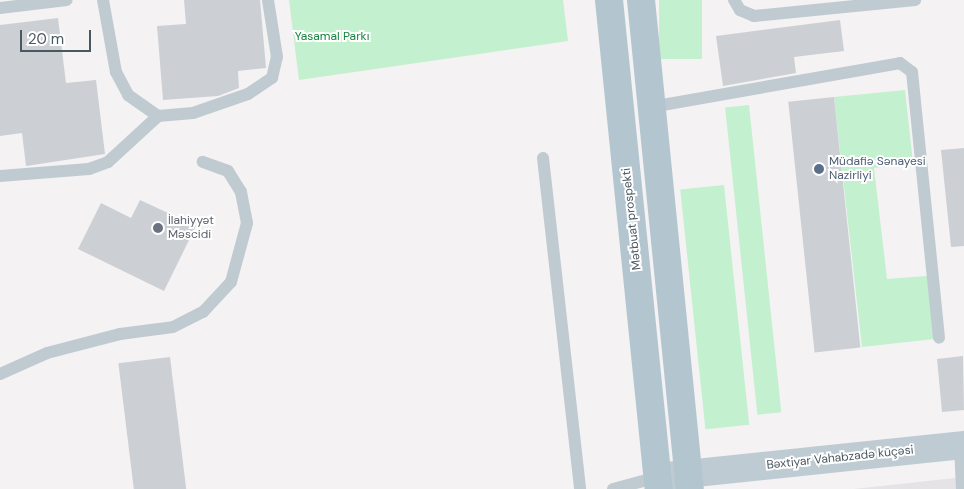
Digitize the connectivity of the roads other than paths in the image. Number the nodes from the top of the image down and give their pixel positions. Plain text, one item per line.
1 (67, 0) edge
2 (103, 0) edge
3 (268, 0) edge
4 (609, 0) edge
5 (641, 0) edge
6 (734, 0) edge
7 (915, 0) edge
8 (856, 3) edge
9 (0, 8) edge
10 (651, 107) junction
11 (158, 116) junction
12 (543, 158) dead end
13 (203, 162) dead end
14 (0, 176) edge
15 (939, 338) dead end
16 (0, 374) edge
17 (962, 445) edge
18 (689, 482) edge
19 (658, 483) edge
20 (580, 489) edge
21 (613, 489) edge
22 (962, 489) edge

1 - 9 lane
2 - 11 lane
3 - 11 lane
4 - 19 main road, Mətbuat prospekti
5 - 10 main road
6 - 8 lane
7 - 8 lane
10 - 15 lane
10 - 18 main road
11 - 14 lane
12 - 20 lane
13 - 16 lane
17 - 18 street, Bəxtiyar Vahabzadə küçəsi
17 - 22 lane
18 - 19 street, Bəxtiyar Vahabzadə küçəsi
19 - 21 lane

